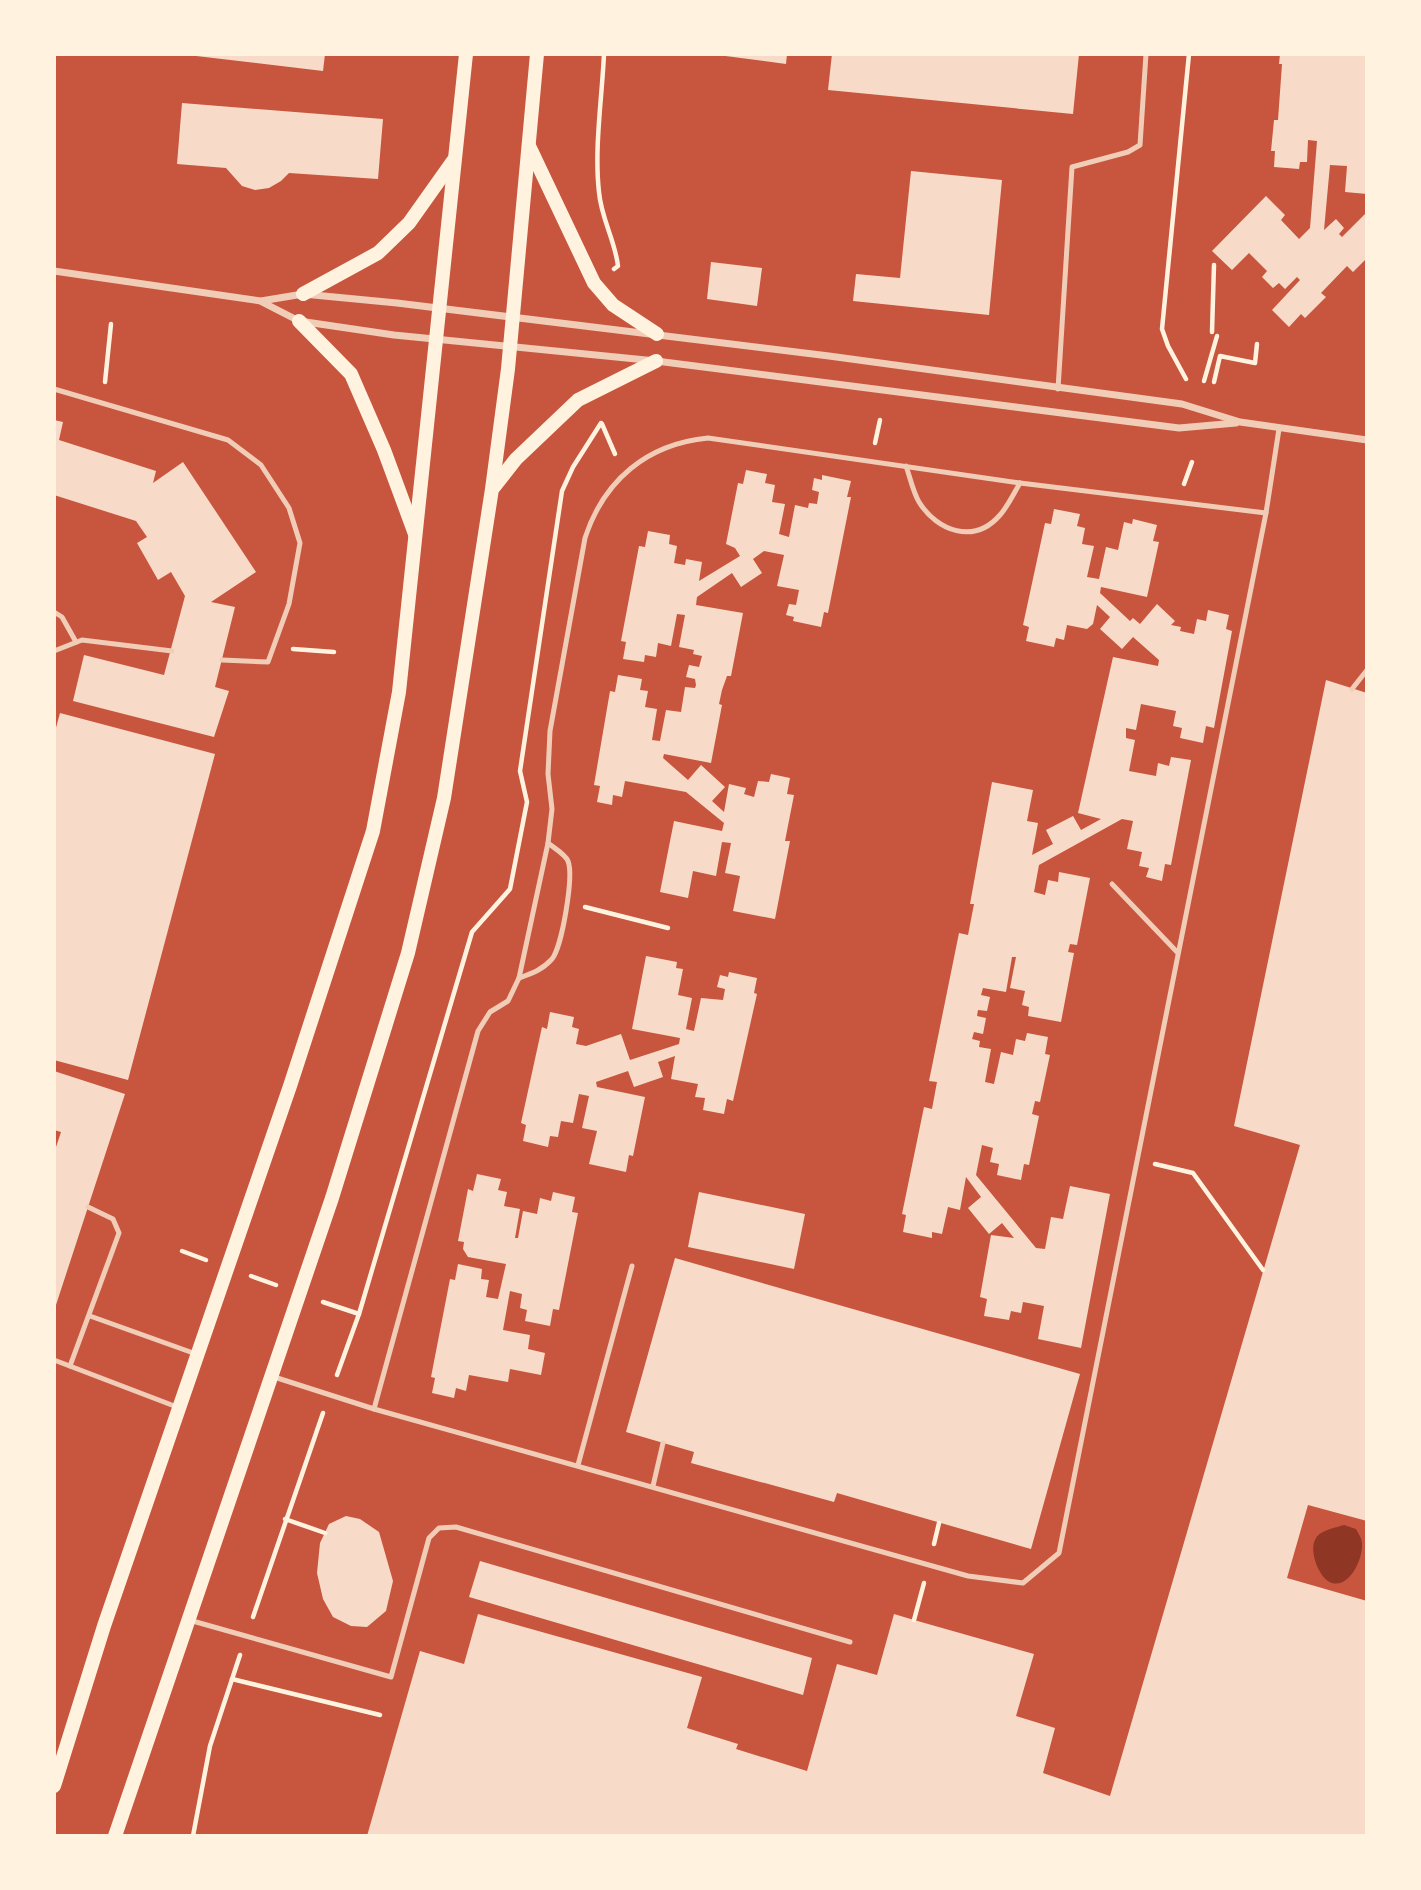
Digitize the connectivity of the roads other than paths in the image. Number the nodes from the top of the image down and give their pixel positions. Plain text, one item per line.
1 (466, 54) edge
2 (537, 54) edge
3 (1146, 54) edge
4 (528, 145) junction
5 (456, 157) junction
6 (54, 271) edge
7 (303, 295) junction
8 (261, 301) junction
9 (440, 309) junction
10 (513, 318) junction
11 (299, 321) junction
12 (657, 334) junction
13 (437, 340) junction
14 (510, 347) junction
15 (656, 360) junction
16 (1058, 388) junction
17 (54, 389) edge
18 (1240, 422) junction
19 (1279, 429) junction
20 (1367, 440) edge
21 (906, 466) junction
22 (1020, 482) junction
23 (492, 489) junction
24 (1266, 513) junction
25 (416, 539) junction
26 (54, 612) edge
27 (76, 642) junction
28 (54, 651) edge
29 (172, 651) dead end
30 (222, 660) dead end
31 (1367, 670) edge
32 (1352, 689) dead end
33 (548, 843) junction
34 (1112, 884) dead end
35 (1178, 953) junction
36 (519, 978) junction
37 (88, 1207) dead end
38 (632, 1266) dead end
39 (90, 1316) junction
40 (197, 1355) junction
41 (54, 1360) edge
42 (70, 1366) junction
43 (271, 1376) junction
44 (177, 1407) junction
45 (374, 1409) junction
46 (663, 1443) dead end
47 (578, 1465) junction
48 (653, 1486) junction
49 (188, 1620) junction
50 (850, 1642) dead end
51 (54, 1786) edge
52 (115, 1836) edge

1 - 5 main road
2 - 4 main road
3 - 16 lane
4 - 10 main road
4 - 12 main road
5 - 7 main road
5 - 9 main road
6 - 8 street
7 - 8 street
7 - 9 street
8 - 11 street
9 - 10 street
9 - 13 main road
10 - 12 street
10 - 14 main road
11 - 13 street
11 - 25 main road
12 - 16 street
13 - 14 street
13 - 25 main road
14 - 15 street
14 - 23 main road
15 - 18 street
15 - 23 main road
16 - 18 street
17 - 30 lane
18 - 19 street
19 - 20 street
19 - 24 lane
21 - 22 lane
21 - 22 lane
21 - 33 lane
22 - 24 lane
23 - 43 main road
24 - 35 lane
25 - 40 main road
26 - 27 lane
27 - 28 lane
27 - 29 lane
31 - 32 lane
33 - 36 lane
33 - 36 lane
34 - 35 lane
35 - 48 lane
36 - 45 lane
37 - 39 lane
38 - 47 lane
39 - 40 lane
39 - 42 lane
40 - 44 main road
41 - 42 lane
42 - 44 lane
43 - 45 lane
43 - 49 main road
44 - 51 main road
45 - 47 lane
46 - 48 lane
47 - 48 lane
49 - 50 lane
49 - 52 main road

